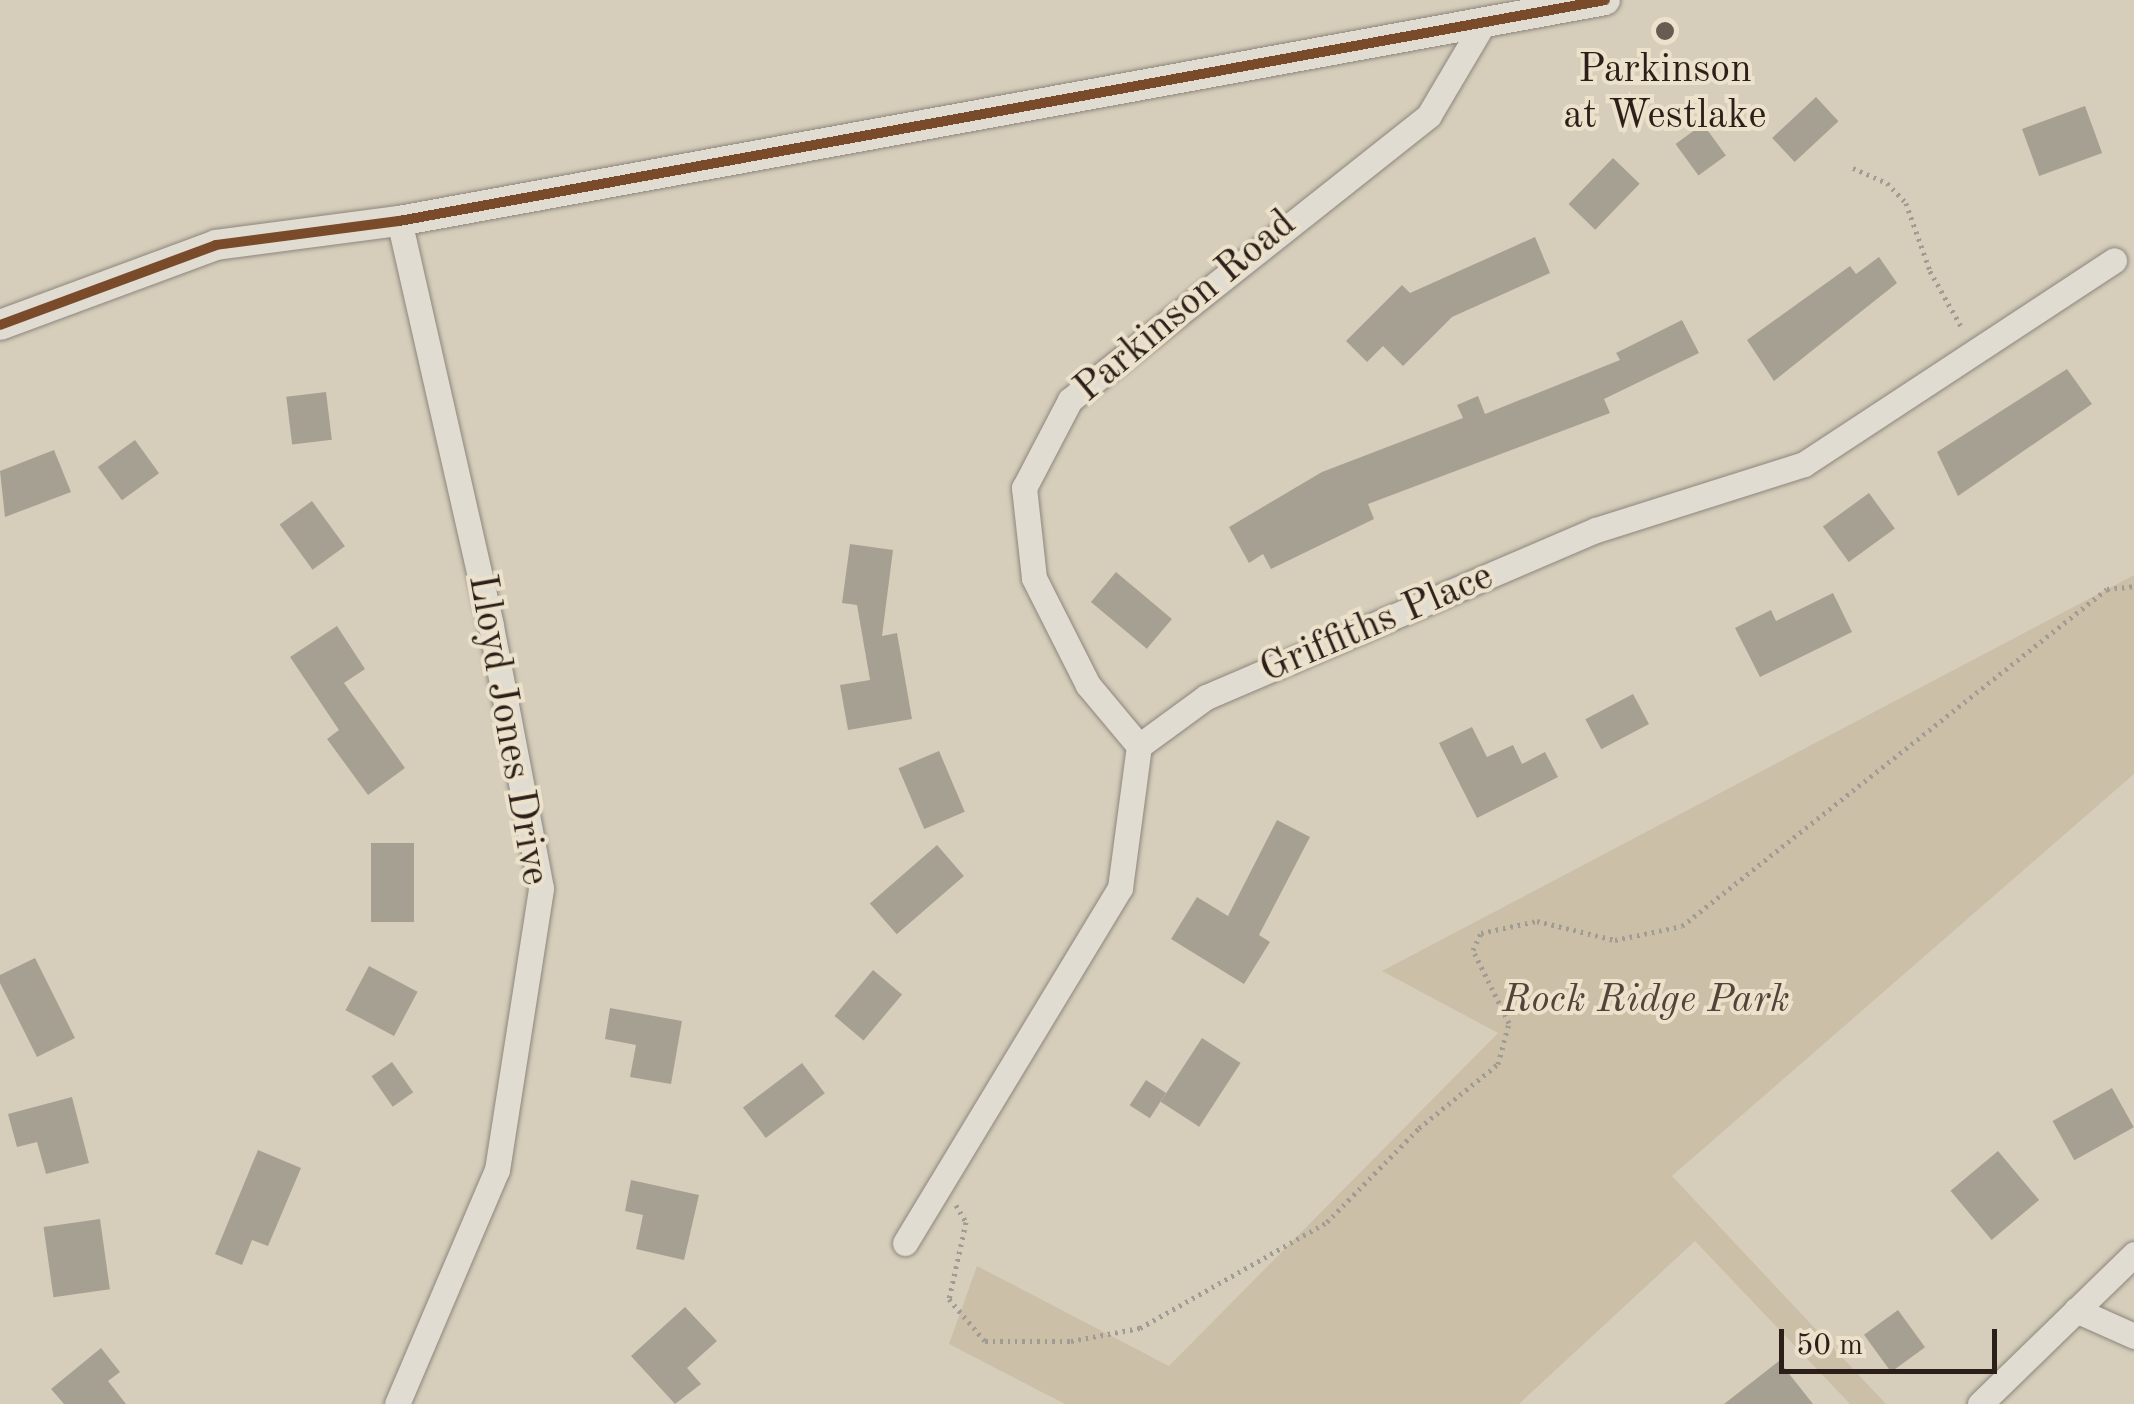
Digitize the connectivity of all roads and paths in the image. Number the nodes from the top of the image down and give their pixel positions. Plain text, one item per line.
1 (1605, 0) edge
2 (1484, 22) junction
3 (1853, 168) dead end
4 (399, 221) junction
5 (2114, 260) dead end
6 (0, 325) edge
7 (1970, 355) junction
8 (2134, 586) edge
9 (1138, 746) junction
10 (942, 1181) junction
11 (905, 1243) dead end
12 (2134, 1254) edge
13 (2076, 1310) junction
14 (2134, 1336) edge
15 (398, 1404) edge
16 (1980, 1404) edge

1 - 2 street
2 - 4 street
2 - 9 street, Parkinson Road
3 - 7 path
4 - 6 street
4 - 15 street, Lloyd Jones Drive
5 - 7 street, Griffiths Place
7 - 9 street, Griffiths Place
8 - 10 path
9 - 10 street
10 - 11 street
12 - 13 street
13 - 14 street
13 - 16 street

